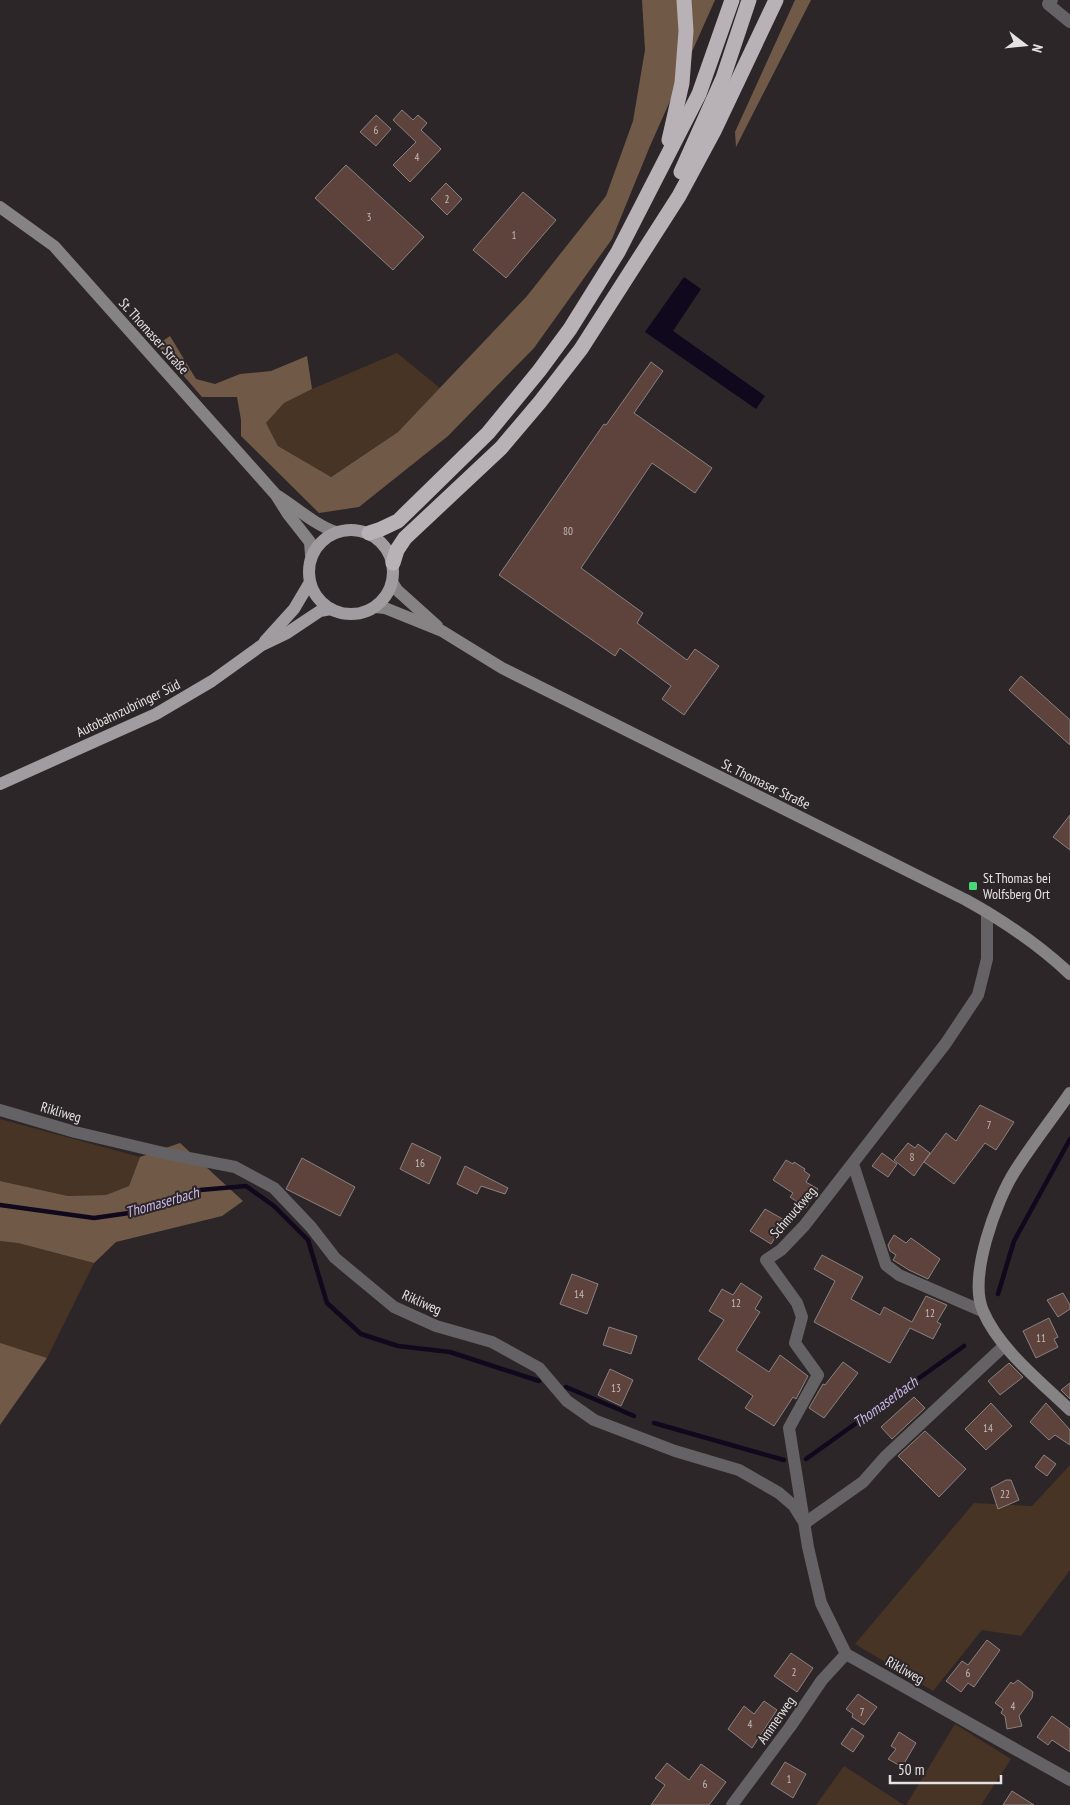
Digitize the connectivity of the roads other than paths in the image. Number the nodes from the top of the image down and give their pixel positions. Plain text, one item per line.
1 (684, 0) edge
2 (732, 0) edge
3 (749, 0) edge
4 (776, 0) edge
5 (1052, 0) edge
6 (1070, 22) edge
7 (665, 159) junction
8 (0, 207) edge
9 (643, 253) junction
10 (276, 495) junction
11 (336, 532) junction
12 (369, 533) junction
13 (311, 555) junction
14 (392, 563) junction
15 (310, 582) junction
16 (392, 582) junction
17 (375, 607) junction
18 (331, 610) junction
19 (442, 631) junction
20 (262, 645) junction
21 (0, 784) edge
22 (988, 912) junction
23 (1070, 974) edge
24 (1070, 1093) edge
25 (0, 1110) edge
26 (853, 1164) junction
27 (982, 1311) junction
28 (1004, 1346) junction
29 (1070, 1410) edge
30 (805, 1523) junction
31 (846, 1654) junction
32 (1070, 1780) edge
33 (732, 1805) edge

1 - 7 highway
2 - 7 highway
3 - 9 highway
4 - 9 highway
5 - 6 street
7 - 12 highway
8 - 10 main road, St. Thomaser Straße
9 - 14 highway
10 - 11 main road, St. Thomaser Straße
10 - 13 main road, St. Thomaser Straße
11 - 12 main road
11 - 13 main road
12 - 14 main road
13 - 15 main road
14 - 16 main road
15 - 18 main road
15 - 20 main road, Autobahnzubringer Süd
16 - 17 main road
16 - 19 main road, St. Thomaser Straße
17 - 18 main road
17 - 19 main road, St. Thomaser Straße
18 - 20 main road, Autobahnzubringer Süd
19 - 22 main road, St. Thomaser Straße
20 - 21 main road, Autobahnzubringer Süd
22 - 23 main road, St. Thomaser Straße
22 - 26 street, Schmuckweg
24 - 27 main road
25 - 30 street, Rikliweg
26 - 27 street
26 - 30 street, Schmuckweg
27 - 28 main road
28 - 29 main road
28 - 30 street
30 - 31 street, Rikliweg
31 - 32 street, Rikliweg
31 - 33 street, Ammerweg

